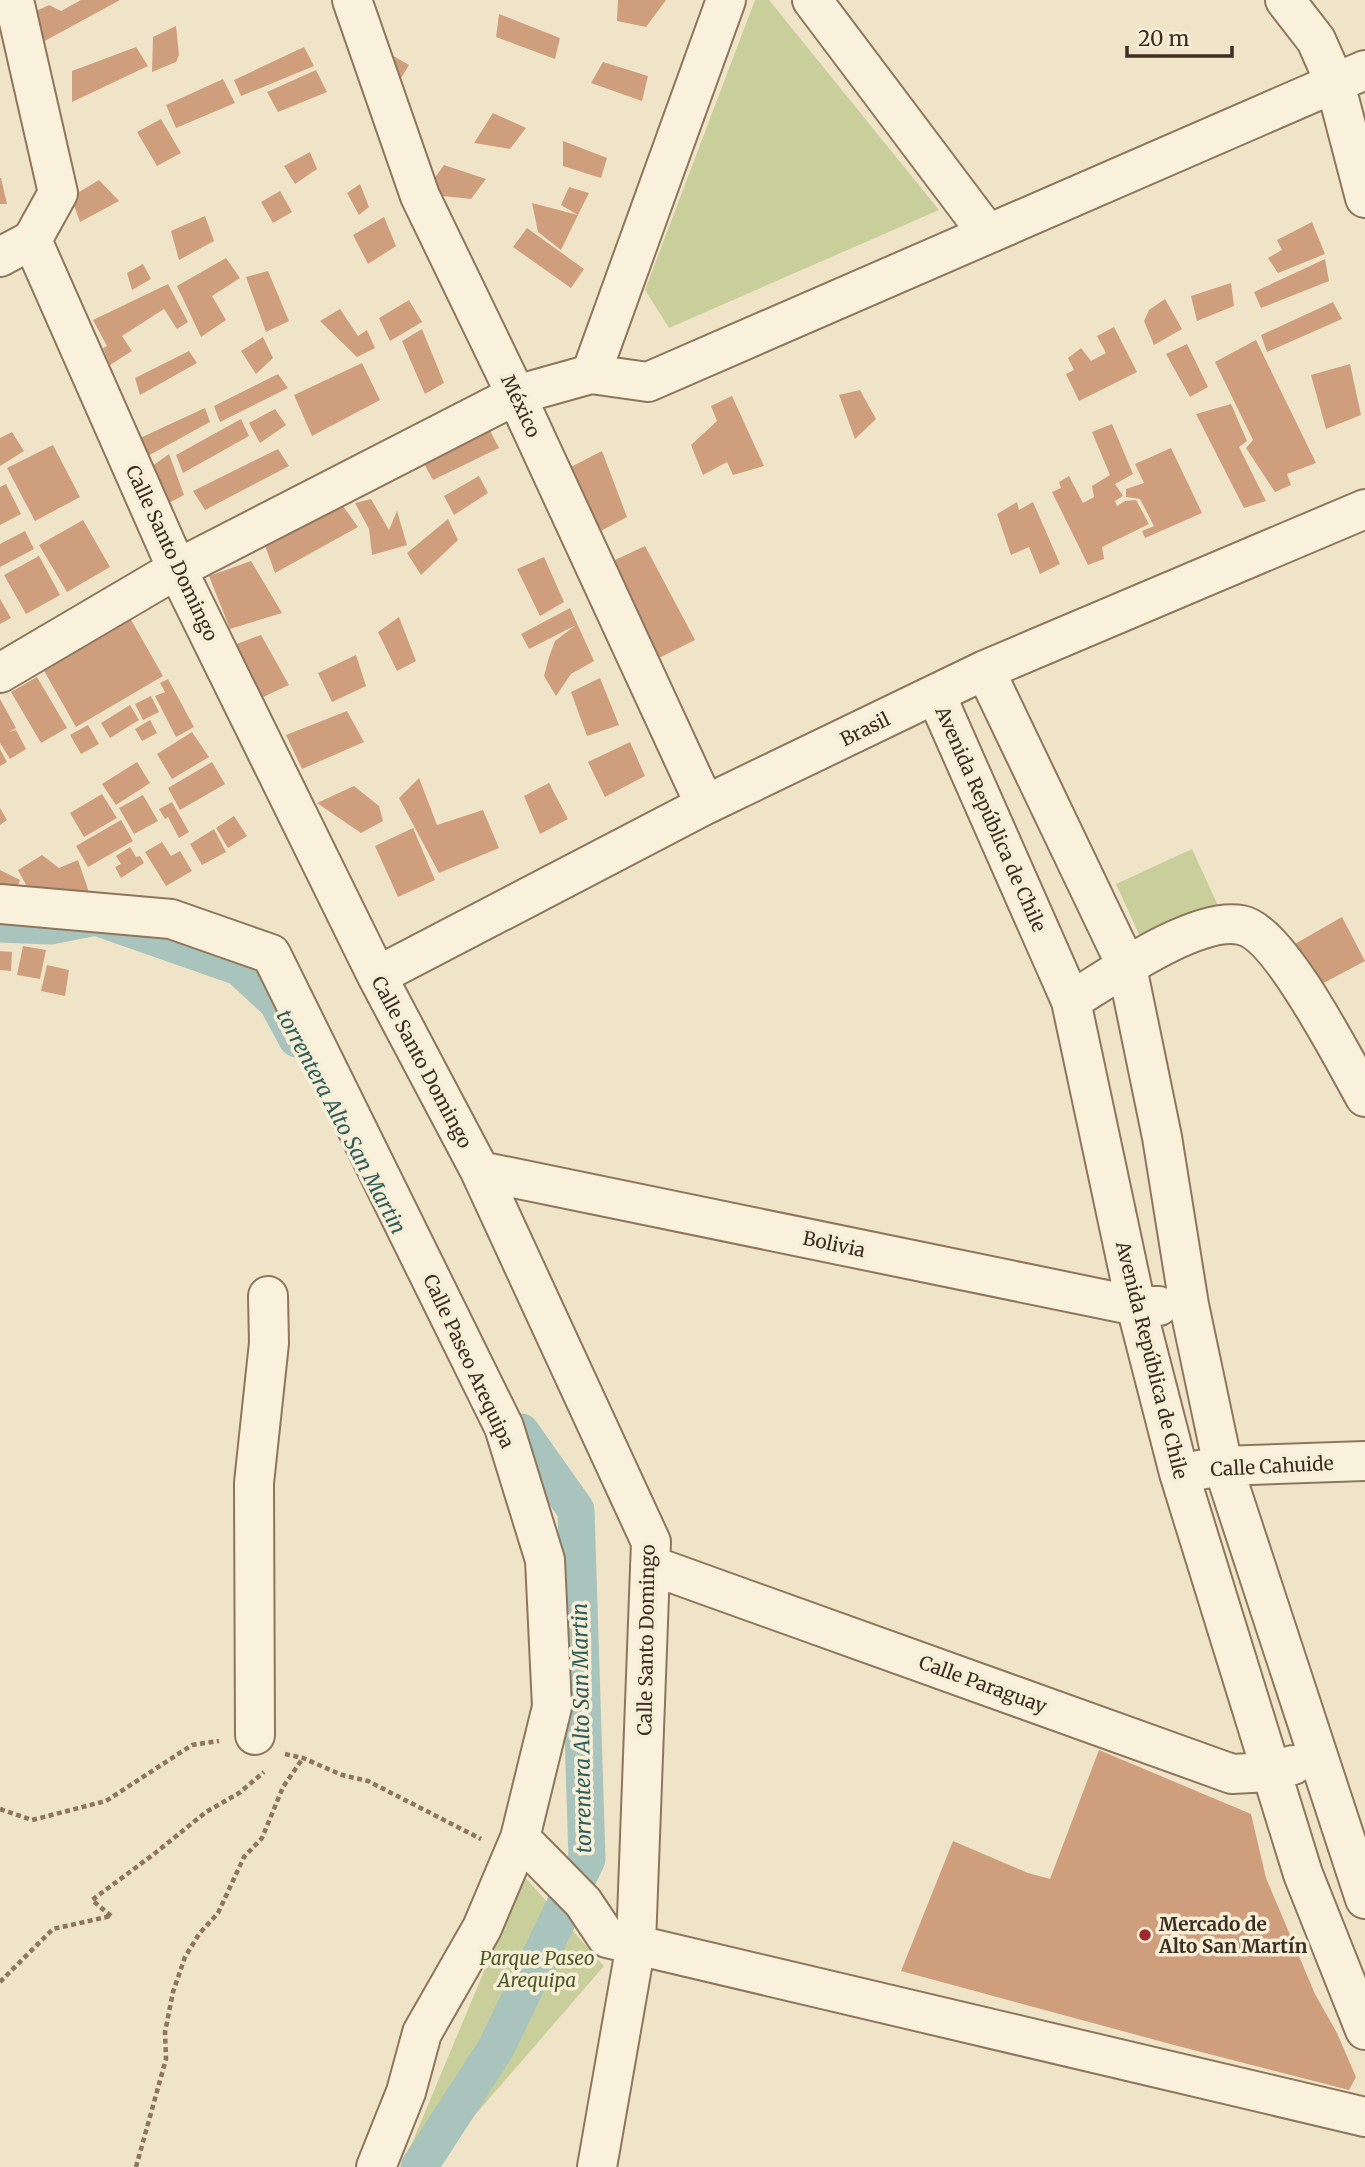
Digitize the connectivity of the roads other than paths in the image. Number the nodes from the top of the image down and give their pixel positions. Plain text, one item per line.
1 (14, 0) edge
2 (352, 0) edge
3 (726, 0) edge
4 (812, 0) edge
5 (1284, 0) edge
6 (1350, 76) edge
7 (1365, 198) edge
8 (988, 234) junction
9 (16, 248) edge
10 (591, 374) junction
11 (516, 395) junction
12 (1365, 509) edge
13 (177, 569) junction
14 (985, 670) junction
15 (0, 673) edge
16 (936, 695) junction
17 (705, 806) junction
18 (0, 904) edge
19 (1127, 967) junction
20 (377, 976) junction
21 (1072, 1001) junction
22 (1365, 1097) edge
23 (480, 1171) junction
24 (268, 1296) dead end
25 (1189, 1305) junction
26 (1136, 1306) junction
27 (1365, 1461) edge
28 (1223, 1466) junction
29 (1179, 1473) junction
30 (650, 1565) junction
31 (268, 1754) road end
32 (1319, 1756) junction
33 (1270, 1772) junction
34 (515, 1849) junction
35 (1303, 1874) junction
36 (1361, 1875) edge
37 (636, 1944) junction
38 (1365, 2030) edge
39 (1365, 2117) edge
40 (376, 2167) edge
41 (597, 2167) edge

1 - 9 street, Calle Santo Domingo
2 - 11 street, México
3 - 10 street
4 - 8 street
5 - 6 street
6 - 7 street
6 - 8 street
8 - 10 street
9 - 13 street, Calle Santo Domingo
10 - 11 street
11 - 13 street
11 - 17 street, México
12 - 14 street, Brasil
13 - 15 street
13 - 20 street, Calle Santo Domingo
14 - 16 street, Brasil
14 - 19 street
16 - 17 street, Brasil
16 - 21 street, Avenida República de Chile
17 - 20 street, Brasil
18 - 34 street, Calle Paseo Arequipa
19 - 21 street
19 - 22 street
19 - 25 street
20 - 23 street, Calle Santo Domingo
21 - 26 street, Avenida República de Chile
23 - 26 street, Bolivia
23 - 30 street, Calle Santo Domingo
24 - 31 street
25 - 26 street, Bolivia
25 - 28 street
26 - 29 street, Avenida República de Chile
27 - 28 street, Calle Cahuide
28 - 29 street, Calle Cahuide
28 - 32 street
29 - 33 street, Avenida República de Chile
30 - 33 street, Calle Paraguay
30 - 37 street, Calle Santo Domingo
32 - 33 street, Calle Paraguay
32 - 36 street
33 - 35 street, Avenida República de Chile
34 - 37 street
34 - 40 street, Calle Paseo Arequipa
35 - 36 street
35 - 38 street, Avenida República de Chile
37 - 39 street
37 - 41 street, Calle Santo Domingo

